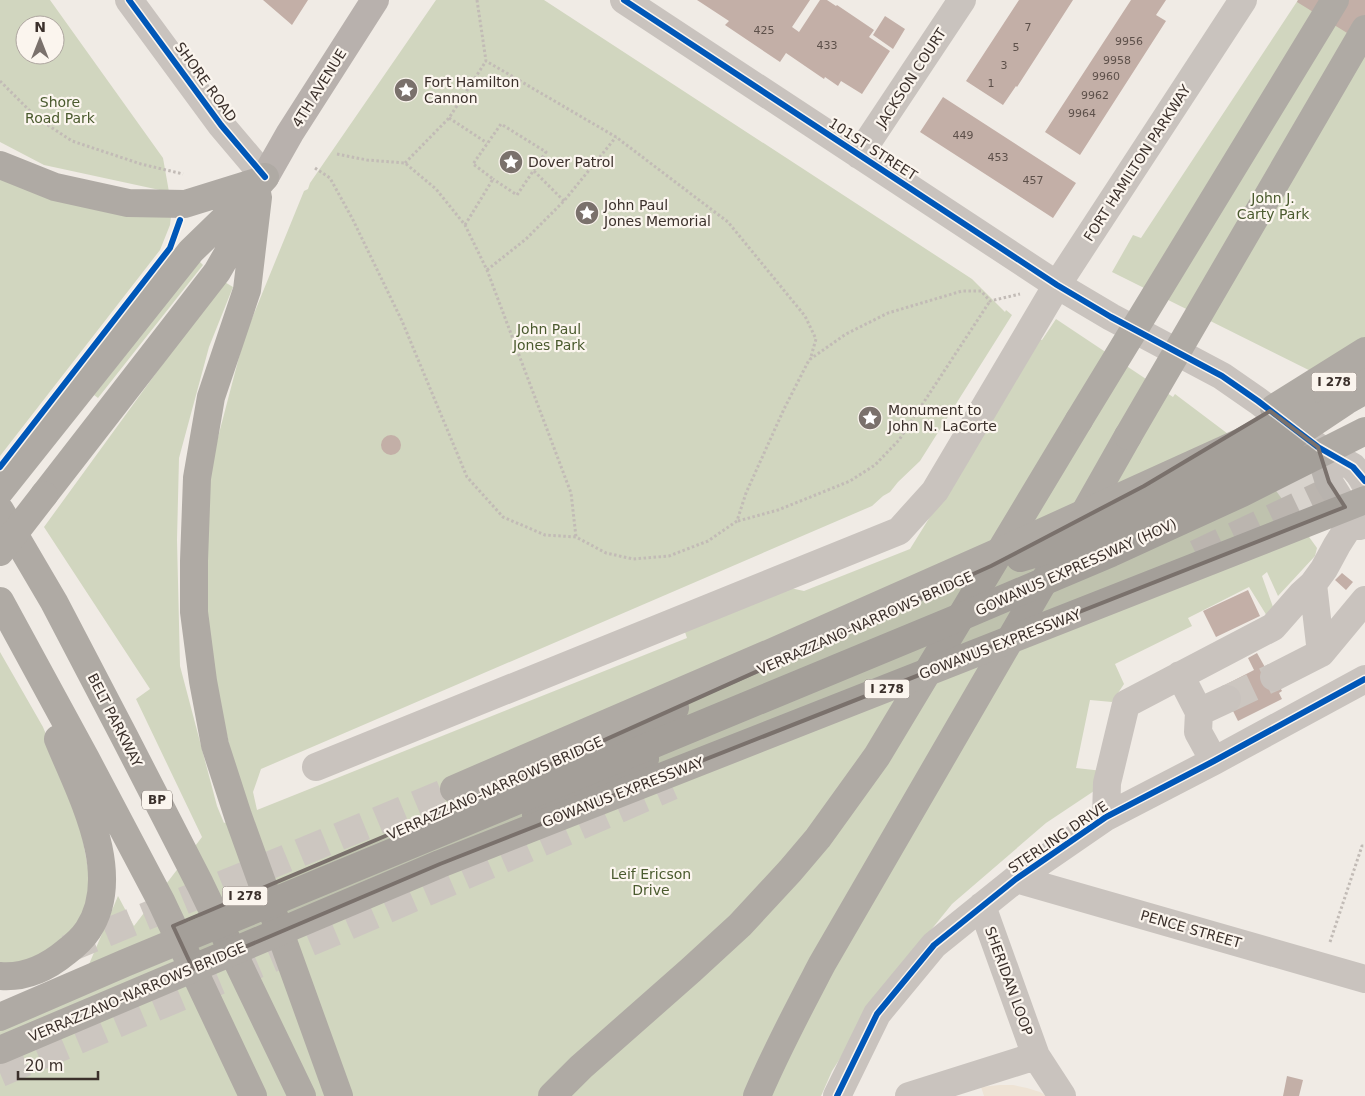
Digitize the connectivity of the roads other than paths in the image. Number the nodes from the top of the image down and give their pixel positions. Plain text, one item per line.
1 (129, 0) edge
2 (375, 0) edge
3 (624, 0) edge
4 (962, 0) edge
5 (1243, 0) edge
6 (1335, 0) edge
7 (1365, 29) edge
8 (859, 155) junction
9 (0, 165) edge
10 (261, 187) junction
11 (1057, 285) junction
12 (1365, 353) edge
13 (1365, 371) edge
14 (1365, 390) edge
15 (1303, 408) junction
16 (1365, 431) edge
17 (1318, 447) junction
18 (1365, 481) edge
19 (0, 491) edge
20 (0, 510) edge
21 (1356, 512) edge
22 (0, 552) edge
23 (986, 568) junction
24 (1313, 584) junction
25 (1365, 600) edge
26 (2, 604) edge
27 (1321, 653) junction
28 (1180, 675) junction
29 (1274, 677) tunnel mouth
30 (1365, 679) edge
31 (782, 690) junction
32 (1228, 699) tunnel mouth
33 (1199, 712) junction
34 (1214, 761) junction
35 (316, 767) dead end
36 (454, 789) tunnel mouth
37 (489, 792) junction
38 (1106, 817) junction
39 (440, 864) junction
40 (1016, 879) junction
41 (982, 906) junction
42 (0, 976) edge
43 (1365, 979) edge
44 (0, 1000) edge
45 (0, 1017) edge
46 (0, 1050) edge
47 (1036, 1056) junction
48 (253, 1096) edge
49 (302, 1096) edge
50 (339, 1096) edge
51 (552, 1096) edge
52 (757, 1096) edge
53 (837, 1096) edge
54 (909, 1096) edge
55 (1062, 1096) edge

1 - 10 street, SHORE ROAD
2 - 10 main road, 4TH AVENUE
3 - 8 street, 101ST STREET
4 - 8 street, JACKSON COURT
5 - 11 street, FORT HAMILTON PARKWAY
6 - 51 highway, bridge
7 - 52 highway, bridge
8 - 11 street, 101ST STREET
9 - 10 highway
10 - 19 highway
10 - 22 highway, bridge
10 - 50 highway
11 - 17 street, 101ST STREET
11 - 35 street, FORT HAMILTON PARKWAY
12 - 15 highway, I 278
12 - 23 highway, I 278, bridge
13 - 15 highway
14 - 23 highway, bridge
15 - 36 highway, I 278, bridge
16 - 31 highway, GOWANUS EXPRESSWAY (HOV), bridge
17 - 18 street, 101ST STREET
17 - 21 street
20 - 49 highway, BELT PARKWAY / BP
21 - 24 street
21 - 39 highway, GOWANUS EXPRESSWAY / I 278, bridge
23 - 37 highway, VERRAZZANO-NARROWS BRIDGE / I 278
24 - 27 street
24 - 28 street
25 - 27 street
26 - 42 highway
26 - 48 highway
27 - 29 street
28 - 33 street
28 - 38 street
30 - 34 street, STERLING DRIVE
31 - 37 highway, bridge
31 - 39 highway, bridge
31 - 45 highway, VERRAZZANO-NARROWS BRIDGE, bridge
32 - 33 street
33 - 34 street
34 - 38 street, STERLING DRIVE
37 - 44 highway, VERRAZZANO-NARROWS BRIDGE / I 278
38 - 40 street, STERLING DRIVE
39 - 46 highway, VERRAZZANO-NARROWS BRIDGE / I 278, bridge
40 - 41 street, STERLING DRIVE
40 - 43 street, PENCE STREET
41 - 47 street, SHERIDAN LOOP
41 - 53 street, STERLING DRIVE
47 - 54 street
47 - 55 street, SHERIDAN LOOP

